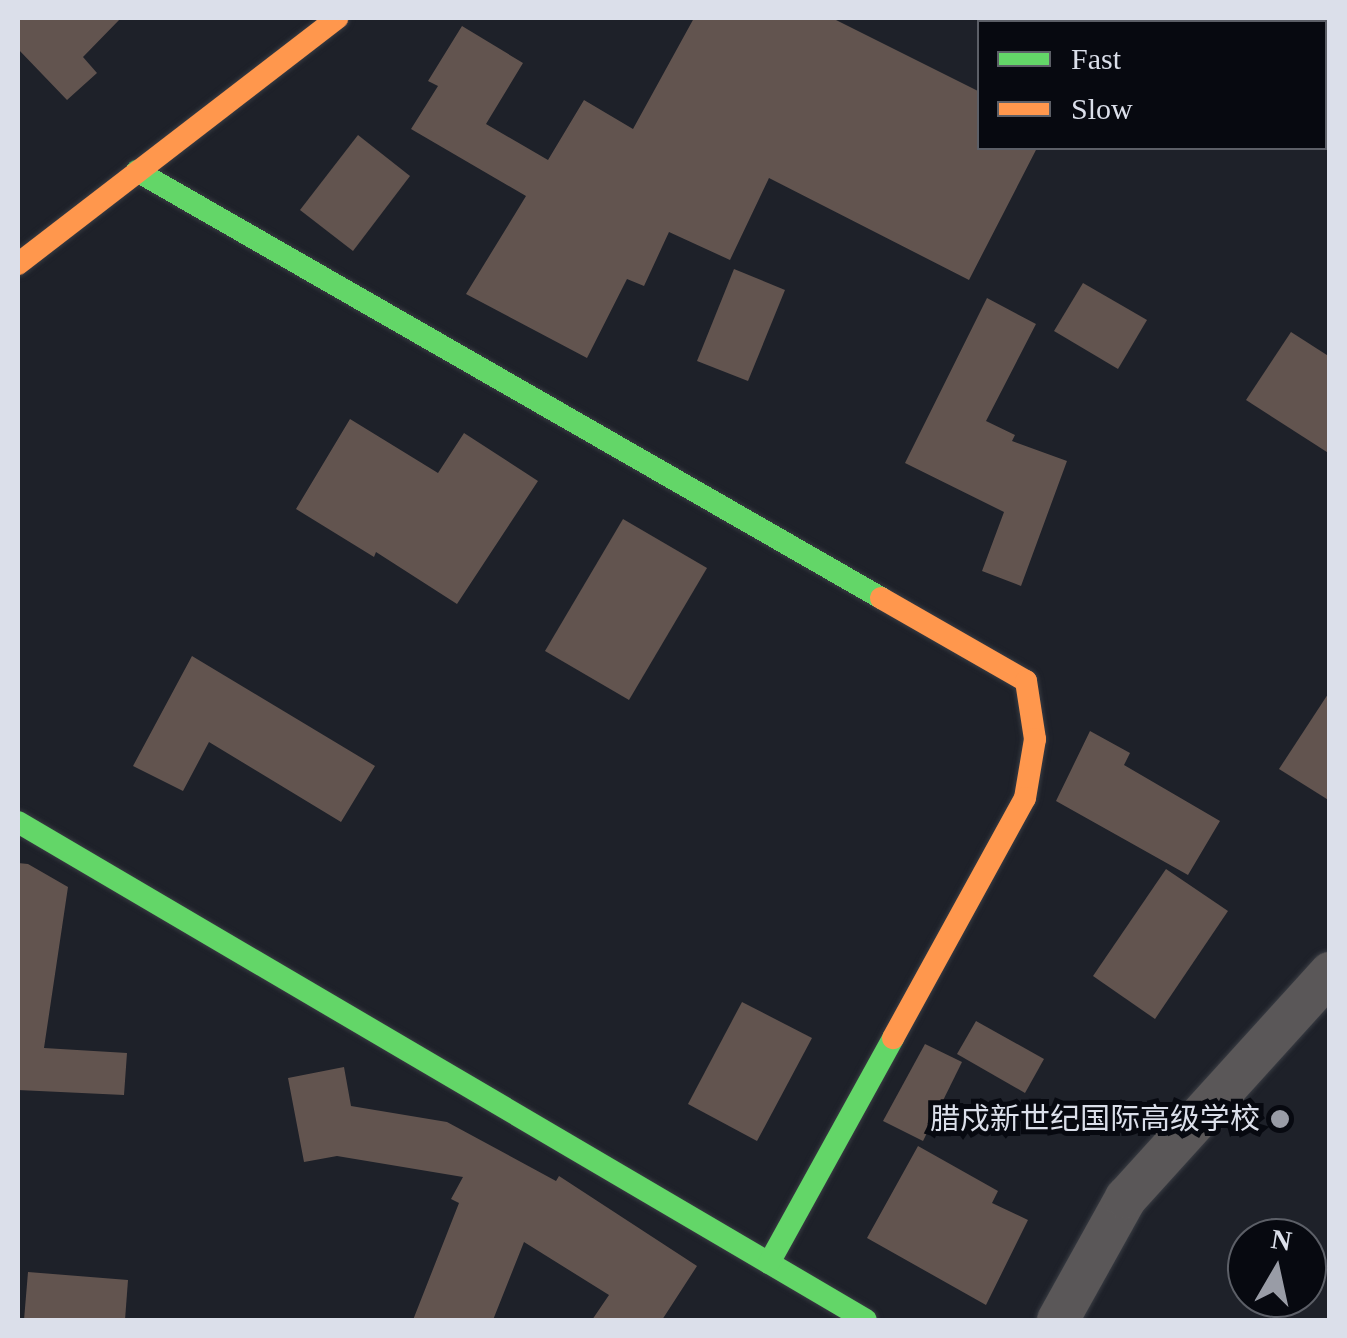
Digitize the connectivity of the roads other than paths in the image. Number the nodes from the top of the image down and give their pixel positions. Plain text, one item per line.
1 (336, 18) edge
2 (138, 171) junction
3 (18, 264) edge
4 (18, 822) edge
5 (1330, 973) edge
6 (768, 1264) junction
7 (866, 1320) edge
8 (1058, 1320) edge

1 - 2 street
2 - 3 street
2 - 6 street
4 - 6 street
5 - 8 street
6 - 7 street

